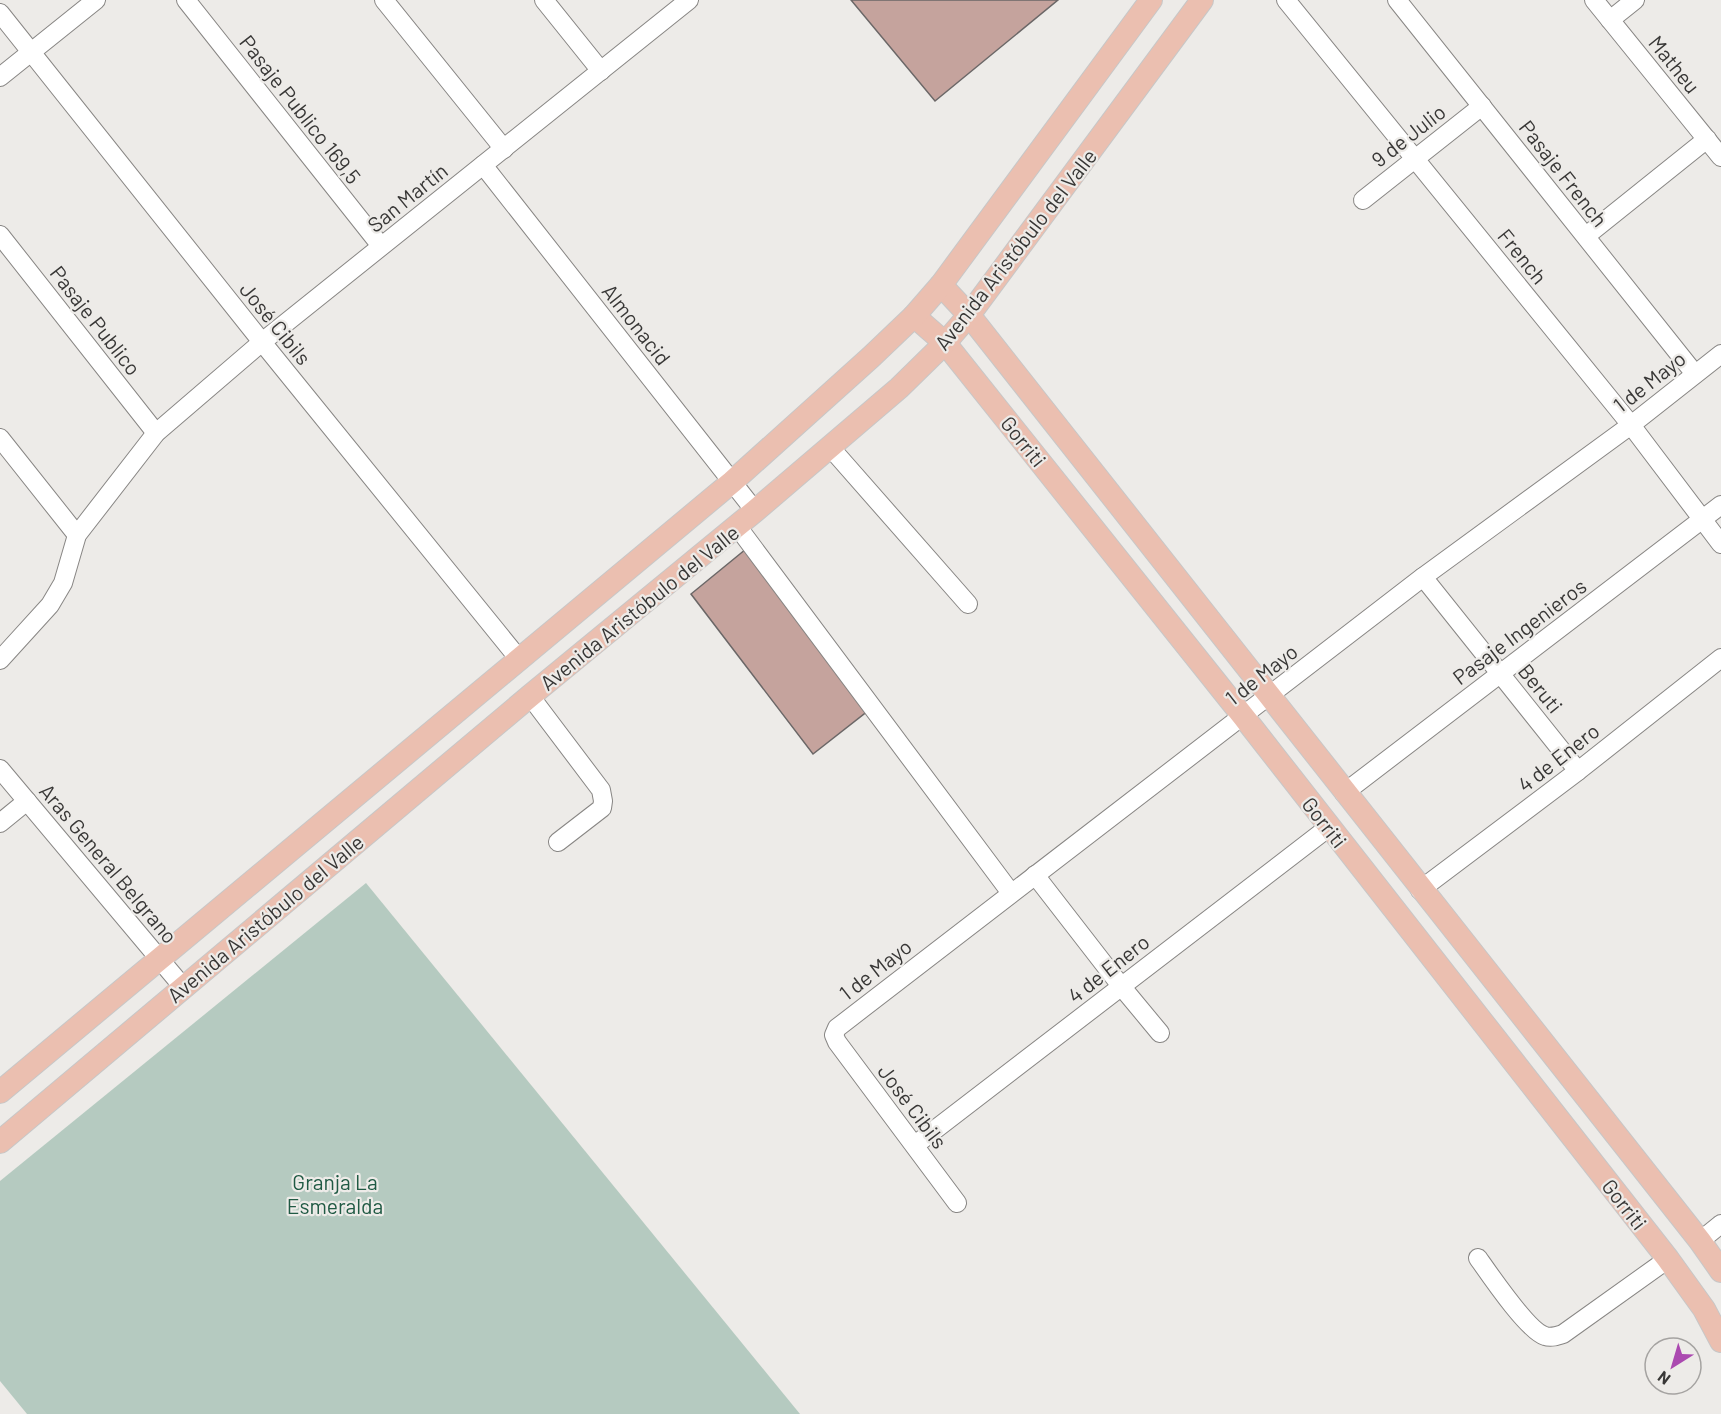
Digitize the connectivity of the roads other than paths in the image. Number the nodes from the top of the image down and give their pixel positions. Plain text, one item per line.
1 (96, 0) edge
2 (186, 0) edge
3 (384, 0) edge
4 (544, 0) edge
5 (689, 0) edge
6 (1151, 0) edge
7 (1202, 0) edge
8 (1286, 0) edge
9 (1397, 0) edge
10 (1594, 0) edge
11 (1635, 0) edge
12 (0, 13) edge
13 (1610, 20) junction
14 (30, 51) junction
15 (601, 71) junction
16 (0, 76) edge
17 (1482, 106) junction
18 (1707, 139) junction
19 (504, 148) junction
20 (1721, 157) edge
21 (1415, 158) junction
22 (483, 165) junction
23 (1363, 200) dead end
24 (0, 235) edge
25 (1586, 236) junction
26 (381, 246) junction
27 (941, 285) junction
28 (969, 315) junction
29 (914, 316) junction
30 (262, 342) junction
31 (945, 343) junction
32 (1721, 354) edge
33 (1695, 374) junction
34 (1631, 425) junction
35 (156, 433) junction
36 (0, 438) edge
37 (830, 447) junction
38 (732, 482) junction
39 (1721, 505) edge
40 (755, 511) junction
41 (1702, 520) junction
42 (737, 526) junction
43 (77, 535) junction
44 (1721, 544) edge
45 (1424, 577) junction
46 (968, 604) dead end
47 (1721, 658) edge
48 (519, 659) junction
49 (0, 660) edge
50 (1500, 673) junction
51 (530, 696) junction
52 (1270, 696) junction
53 (1243, 716) junction
54 (0, 769) edge
55 (1578, 771) junction
56 (1344, 793) junction
57 (27, 801) junction
58 (0, 823) edge
59 (1329, 827) junction
60 (558, 843) dead end
61 (1035, 875) junction
62 (1420, 890) junction
63 (1011, 893) junction
64 (160, 958) junction
65 (1121, 986) junction
66 (183, 987) junction
67 (1160, 1033) dead end
68 (834, 1035) joint
69 (2, 1087) edge
70 (0, 1142) edge
71 (915, 1145) junction
72 (957, 1203) dead end
73 (1721, 1224) edge
74 (1700, 1241) junction
75 (1478, 1258) dead end
76 (1668, 1259) junction
77 (1721, 1271) edge
78 (1721, 1341) edge

1 - 14 street
2 - 26 street, Pasaje Publico 169,5
3 - 19 street
4 - 15 street
5 - 15 street, San Martín
6 - 27 main road, Avenida Aristóbulo del Valle
7 - 28 main road, Avenida Aristóbulo del Valle
8 - 21 street, French
9 - 17 street, Pasaje French
10 - 13 street, Matheu
11 - 13 street
12 - 14 street, José Cibils
13 - 18 street, Matheu
14 - 16 street
14 - 30 street, José Cibils
15 - 19 street, San Martín
17 - 21 street, 9 de Julio
17 - 25 street, Pasaje French
18 - 20 street, Matheu
18 - 25 street
19 - 22 street, San Martín
21 - 23 street, 9 de Julio
21 - 34 street, French
22 - 26 street, San Martín
22 - 38 street, Almonacid
24 - 35 street, Pasaje Publico
25 - 33 street, Pasaje French
26 - 30 street, San Martín
27 - 28 main road, Gorriti
27 - 29 main road, Avenida Aristóbulo del Valle
28 - 31 main road, Avenida Aristóbulo del Valle
28 - 52 main road, Gorriti
29 - 31 main road, Gorriti
29 - 38 main road, Avenida Aristóbulo del Valle
30 - 35 street, San Martín
30 - 48 street, José Cibils
31 - 37 main road, Avenida Aristóbulo del Valle
31 - 53 main road, Gorriti
32 - 33 street, 1 de Mayo
33 - 34 street, 1 de Mayo
34 - 41 street, French
34 - 45 street, 1 de Mayo
35 - 43 street, San Martín
36 - 43 street
37 - 40 main road, Avenida Aristóbulo del Valle
37 - 46 street
38 - 40 street, Almonacid
38 - 48 main road, Avenida Aristóbulo del Valle
39 - 41 street, Pasaje Ingenieros
40 - 42 main road, Avenida Aristóbulo del Valle
41 - 44 street, French
41 - 50 street, Pasaje Ingenieros
42 - 51 main road, Avenida Aristóbulo del Valle
42 - 63 street
43 - 49 street
45 - 50 street, Beruti
45 - 52 street, 1 de Mayo
47 - 55 street, 4 de Enero
48 - 64 main road, Avenida Aristóbulo del Valle
50 - 55 street, Beruti
50 - 56 street, Pasaje Ingenieros
51 - 60 street
51 - 66 main road, Avenida Aristóbulo del Valle
52 - 53 street, 1 de Mayo
52 - 56 main road, Gorriti
53 - 59 main road, Gorriti
53 - 61 street, 1 de Mayo
54 - 57 street, Aras General Belgrano
55 - 62 street, 4 de Enero
56 - 62 main road, Gorriti
57 - 58 street
57 - 64 street, Aras General Belgrano
59 - 65 street, 4 de Enero
59 - 76 main road, Gorriti
61 - 63 street, 1 de Mayo
61 - 65 street
62 - 74 main road, Gorriti
63 - 68 street, 1 de Mayo
64 - 66 street, Aras General Belgrano
64 - 69 main road, Avenida Aristóbulo del Valle
65 - 67 street
65 - 71 street, 4 de Enero
66 - 70 main road, Avenida Aristóbulo del Valle
68 - 71 street, José Cibils
71 - 72 street, José Cibils
73 - 74 street
74 - 77 main road, Gorriti
75 - 76 street
76 - 78 main road, Gorriti

